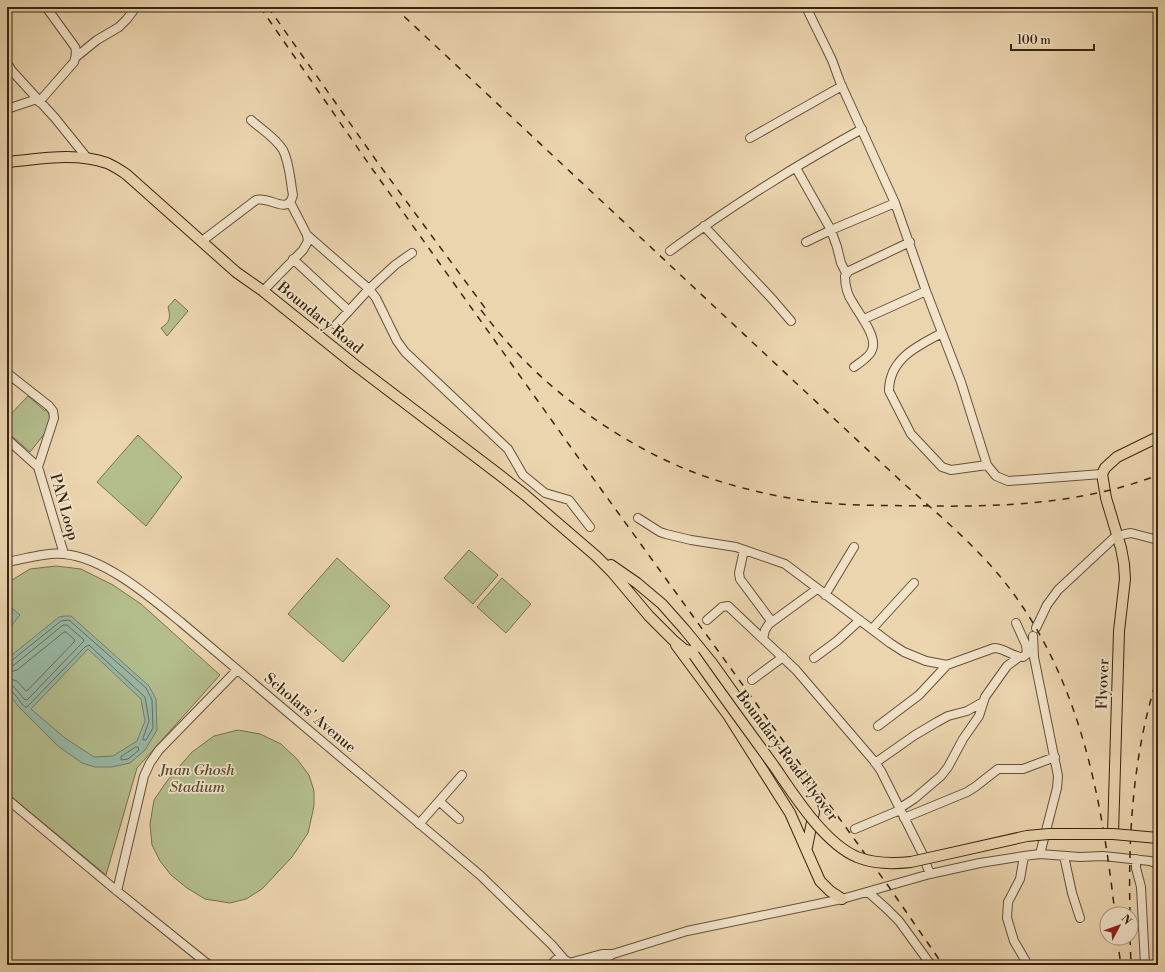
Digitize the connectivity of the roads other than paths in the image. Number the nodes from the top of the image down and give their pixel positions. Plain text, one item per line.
1 (46, 7) edge
2 (136, 7) edge
3 (806, 7) edge
4 (76, 57) junction
5 (7, 63) edge
6 (842, 86) junction
7 (38, 101) junction
8 (7, 109) edge
9 (251, 120) dead end
10 (862, 129) junction
11 (750, 138) dead end
12 (88, 158) junction
13 (7, 162) edge
14 (796, 168) junction
15 (290, 202) junction
16 (895, 203) junction
17 (704, 226) junction
18 (831, 230) junction
19 (307, 236) junction
20 (202, 241) junction
21 (806, 242) dead end
22 (910, 242) junction
23 (670, 251) dead end
24 (412, 253) dead end
25 (293, 259) junction
26 (846, 273) junction
27 (369, 289) junction
28 (926, 291) junction
29 (263, 292) junction
30 (349, 311) junction
31 (864, 319) junction
32 (791, 322) dead end
33 (336, 325) dead end
34 (942, 332) junction
35 (854, 367) dead end
36 (7, 373) edge
37 (1158, 437) edge
38 (7, 439) edge
39 (987, 465) junction
40 (38, 468) junction
41 (1102, 474) junction
42 (638, 518) dead end
43 (590, 527) dead end
44 (1116, 536) junction
45 (1158, 540) edge
46 (854, 547) dead end
47 (744, 550) junction
48 (64, 554) junction
49 (596, 556) junction
50 (7, 563) edge
51 (914, 583) dead end
52 (817, 589) junction
53 (825, 595) junction
54 (662, 604) junction
55 (649, 616) junction
56 (707, 620) dead end
57 (860, 620) junction
58 (772, 622) junction
59 (1016, 623) dead end
60 (872, 629) junction
61 (690, 637) junction
62 (763, 639) junction
63 (673, 640) junction
64 (693, 653) junction
65 (783, 657) junction
66 (1019, 657) junction
67 (814, 658) dead end
68 (947, 665) junction
69 (237, 670) junction
70 (752, 680) dead end
71 (983, 702) junction
72 (878, 726) dead end
73 (1055, 757) junction
74 (875, 763) junction
75 (462, 775) dead end
76 (7, 799) edge
77 (440, 801) junction
78 (900, 809) junction
79 (904, 818) junction
80 (459, 819) dead end
81 (419, 824) junction
82 (855, 829) dead end
83 (1113, 834) junction
84 (1158, 838) edge
85 (807, 848) junction
86 (1040, 854) junction
87 (1024, 856) junction
88 (1064, 856) junction
89 (1136, 859) junction
90 (1158, 864) edge
91 (930, 874) junction
92 (117, 892) junction
93 (868, 892) junction
94 (842, 899) junction
95 (1080, 918) dead end
96 (613, 954) junction
97 (567, 962) edge
98 (209, 965) edge
99 (552, 965) edge
100 (588, 965) edge
101 (931, 965) edge
102 (1028, 965) edge
103 (1145, 965) edge

1 - 4 street
2 - 4 street
3 - 6 street
4 - 7 street
5 - 7 street
6 - 10 street
6 - 11 street
7 - 8 street
7 - 12 street
9 - 15 street
10 - 14 street
10 - 16 street
12 - 13 main road, Boundary Road
12 - 20 main road, Boundary Road
14 - 17 street
14 - 18 street
15 - 19 street
15 - 20 street
16 - 18 street
16 - 22 street
17 - 23 street
17 - 32 street
18 - 21 street
18 - 26 street
19 - 25 street
19 - 27 street
20 - 29 main road, Boundary Road
22 - 26 street
22 - 28 street
24 - 27 street
25 - 29 street
25 - 30 street
26 - 31 street
27 - 30 street
27 - 43 street
28 - 31 street
28 - 34 street
29 - 49 main road, Boundary Road
30 - 33 street
31 - 35 street
34 - 39 street
34 - 39 street
36 - 40 street, PAN Loop
37 - 41 main road
38 - 40 street, PAN Loop
39 - 41 street
40 - 48 street, PAN Loop
41 - 44 main road, Flyover
42 - 47 street
44 - 45 street
44 - 73 street
44 - 83 main road, Flyover
46 - 53 street
47 - 52 street
47 - 58 street
48 - 50 street, Scholars' Avenue
48 - 69 street, Scholars' Avenue
49 - 54 main road, Boundary Road
49 - 55 main road, Boundary Road
51 - 60 street
52 - 53 street
52 - 58 street
53 - 57 street
54 - 55 main road
54 - 61 main road, Boundary Road
55 - 63 main road, Boundary Road
56 - 62 street
57 - 60 street
57 - 67 street
58 - 62 street
59 - 66 street
60 - 68 street
61 - 64 main road
61 - 85 main road, Boundary Road
62 - 65 street
63 - 64 main road, Boundary Road Flyover
63 - 85 main road
64 - 83 main road, Boundary Road Flyover, bridge
65 - 70 street
65 - 74 street
66 - 68 street
66 - 71 street
68 - 72 street
69 - 81 street, Scholars' Avenue
69 - 92 street
71 - 74 street
71 - 78 street
73 - 79 street
73 - 86 street
74 - 78 street
75 - 77 street
76 - 92 street
77 - 80 street
77 - 81 street
78 - 79 street
78 - 82 street
79 - 91 street
81 - 97 street, Scholars' Avenue
83 - 84 main road, Boundary Road Flyover, bridge
85 - 94 main road
86 - 87 street
86 - 88 street
87 - 91 street
87 - 102 street
88 - 89 street
88 - 95 street
89 - 90 street
89 - 103 street
91 - 93 street
92 - 98 street
93 - 94 street
93 - 101 street
94 - 96 street
96 - 97 street
96 - 100 street
97 - 99 street

